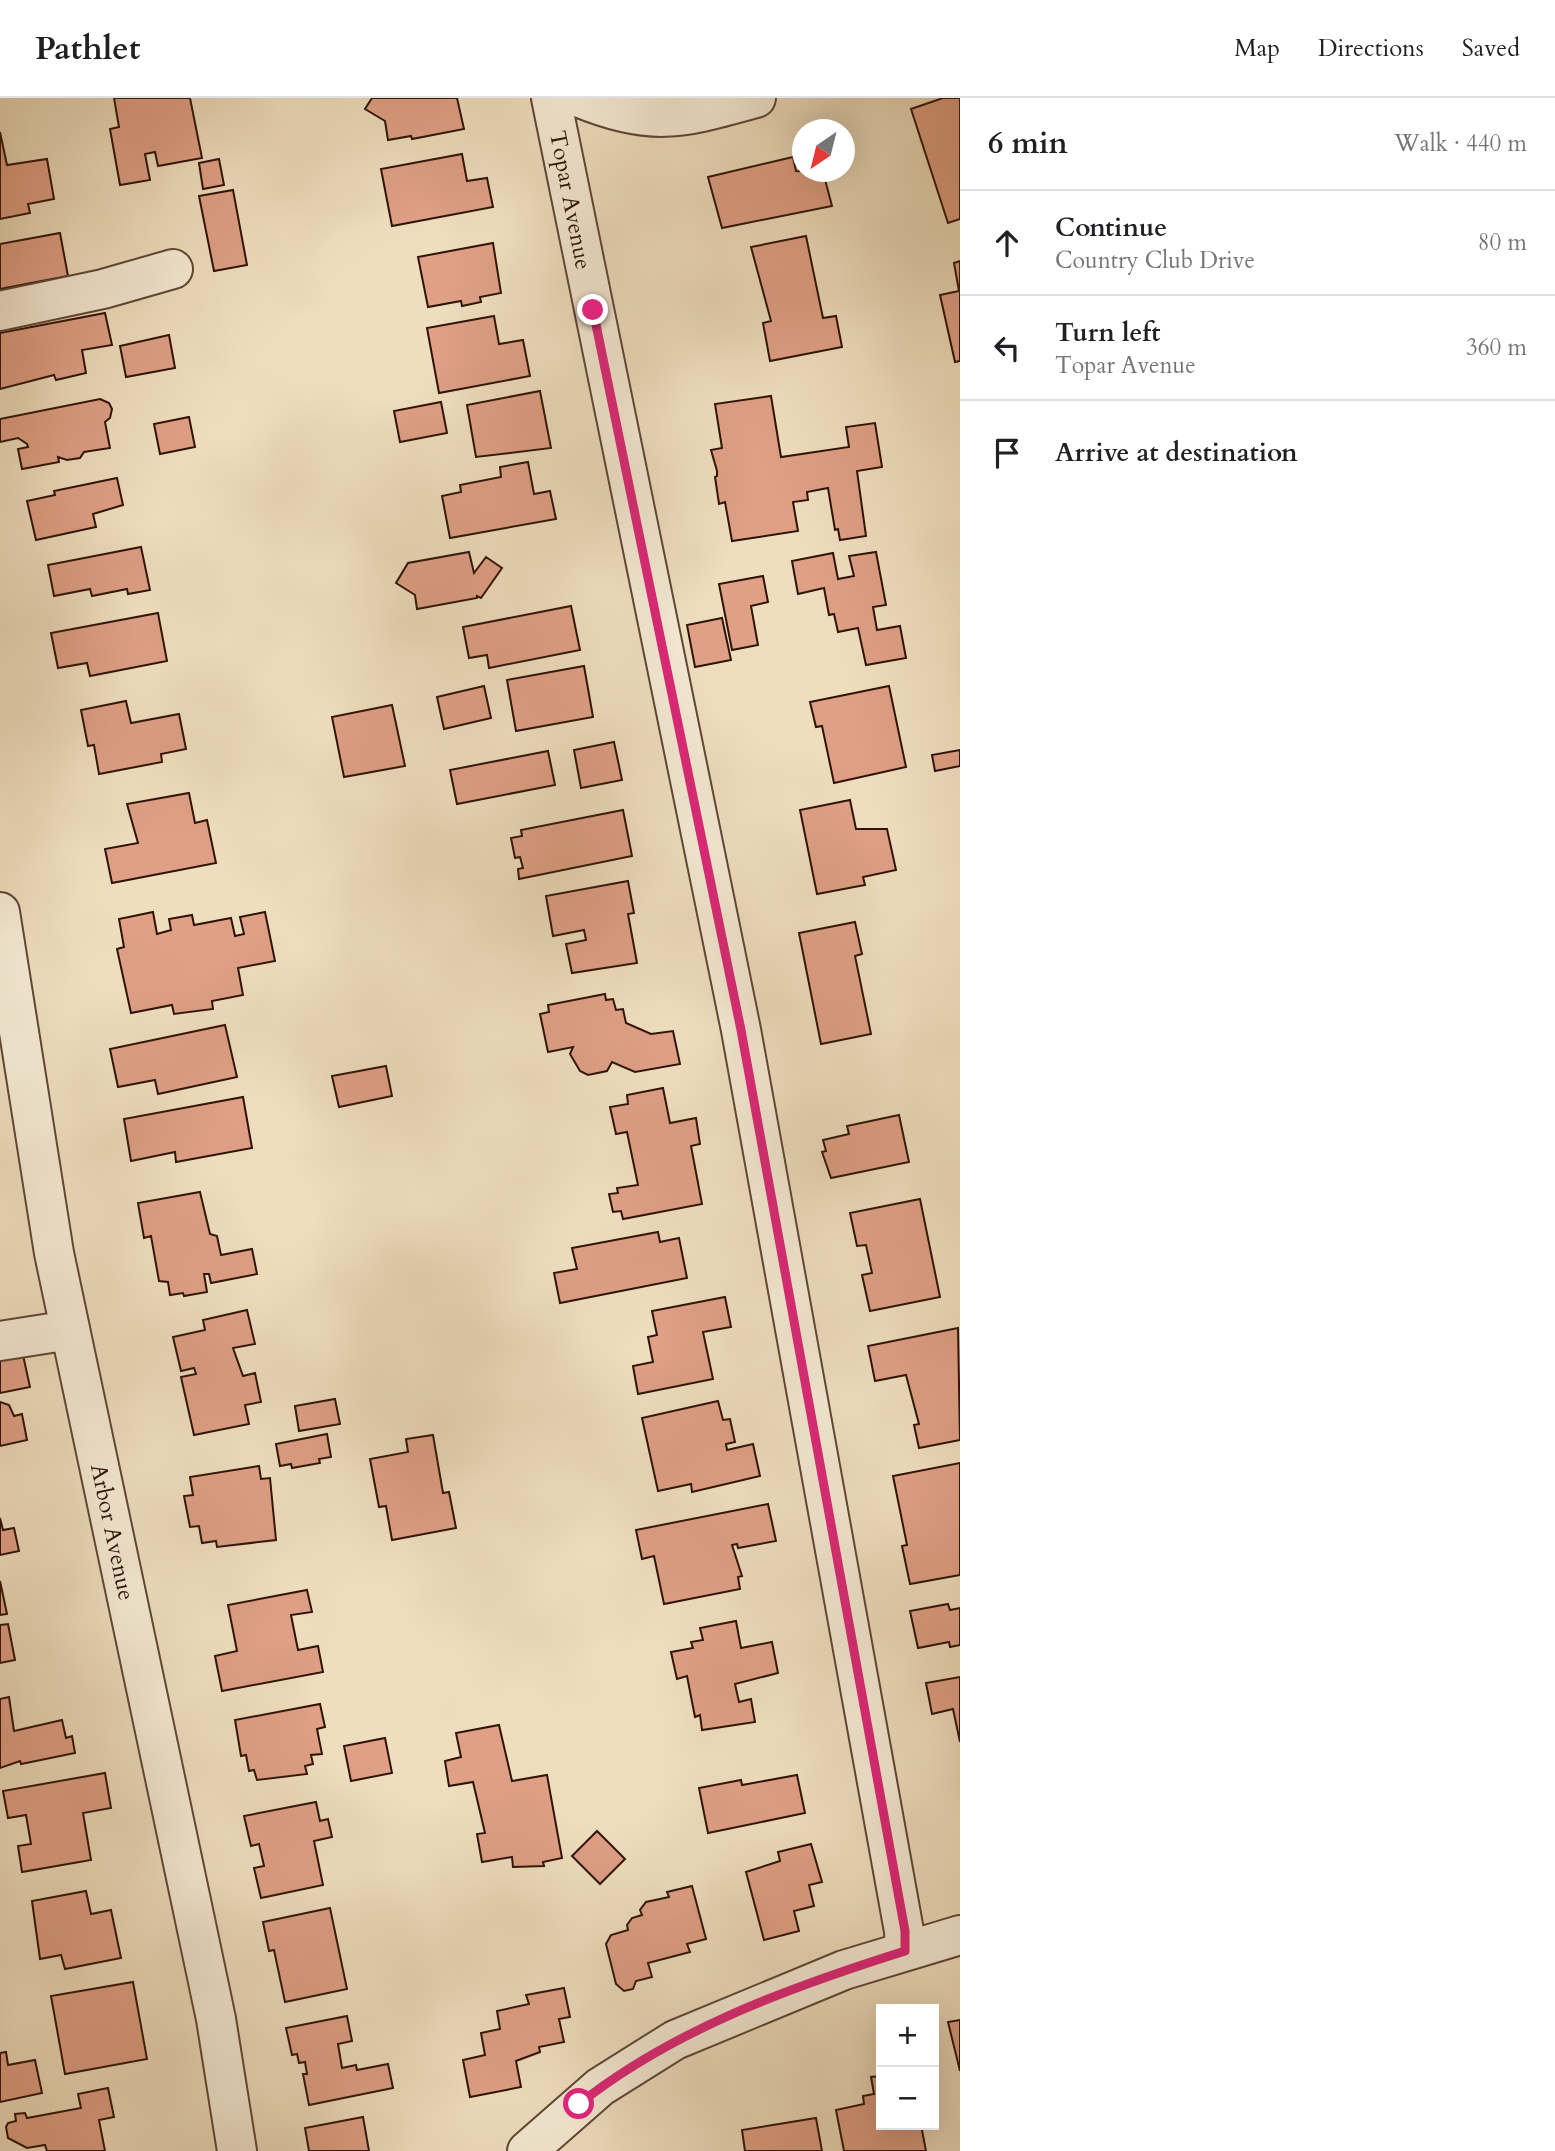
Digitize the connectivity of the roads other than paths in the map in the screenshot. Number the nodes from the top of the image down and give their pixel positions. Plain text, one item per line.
1 (551, 98) edge
2 (580, 98) edge
3 (756, 98) edge
4 (173, 269) dead end
5 (0, 311) edge
6 (0, 912) edge
7 (70, 1330) junction
8 (0, 1341) edge
9 (960, 1936) edge
10 (905, 1951) junction
11 (237, 2151) edge
12 (527, 2151) edge

1 - 10 street, Topar Avenue
2 - 3 street
4 - 5 street
6 - 7 street, Arbor Avenue
7 - 8 street
7 - 11 street, Arbor Avenue
9 - 10 street
10 - 12 street

